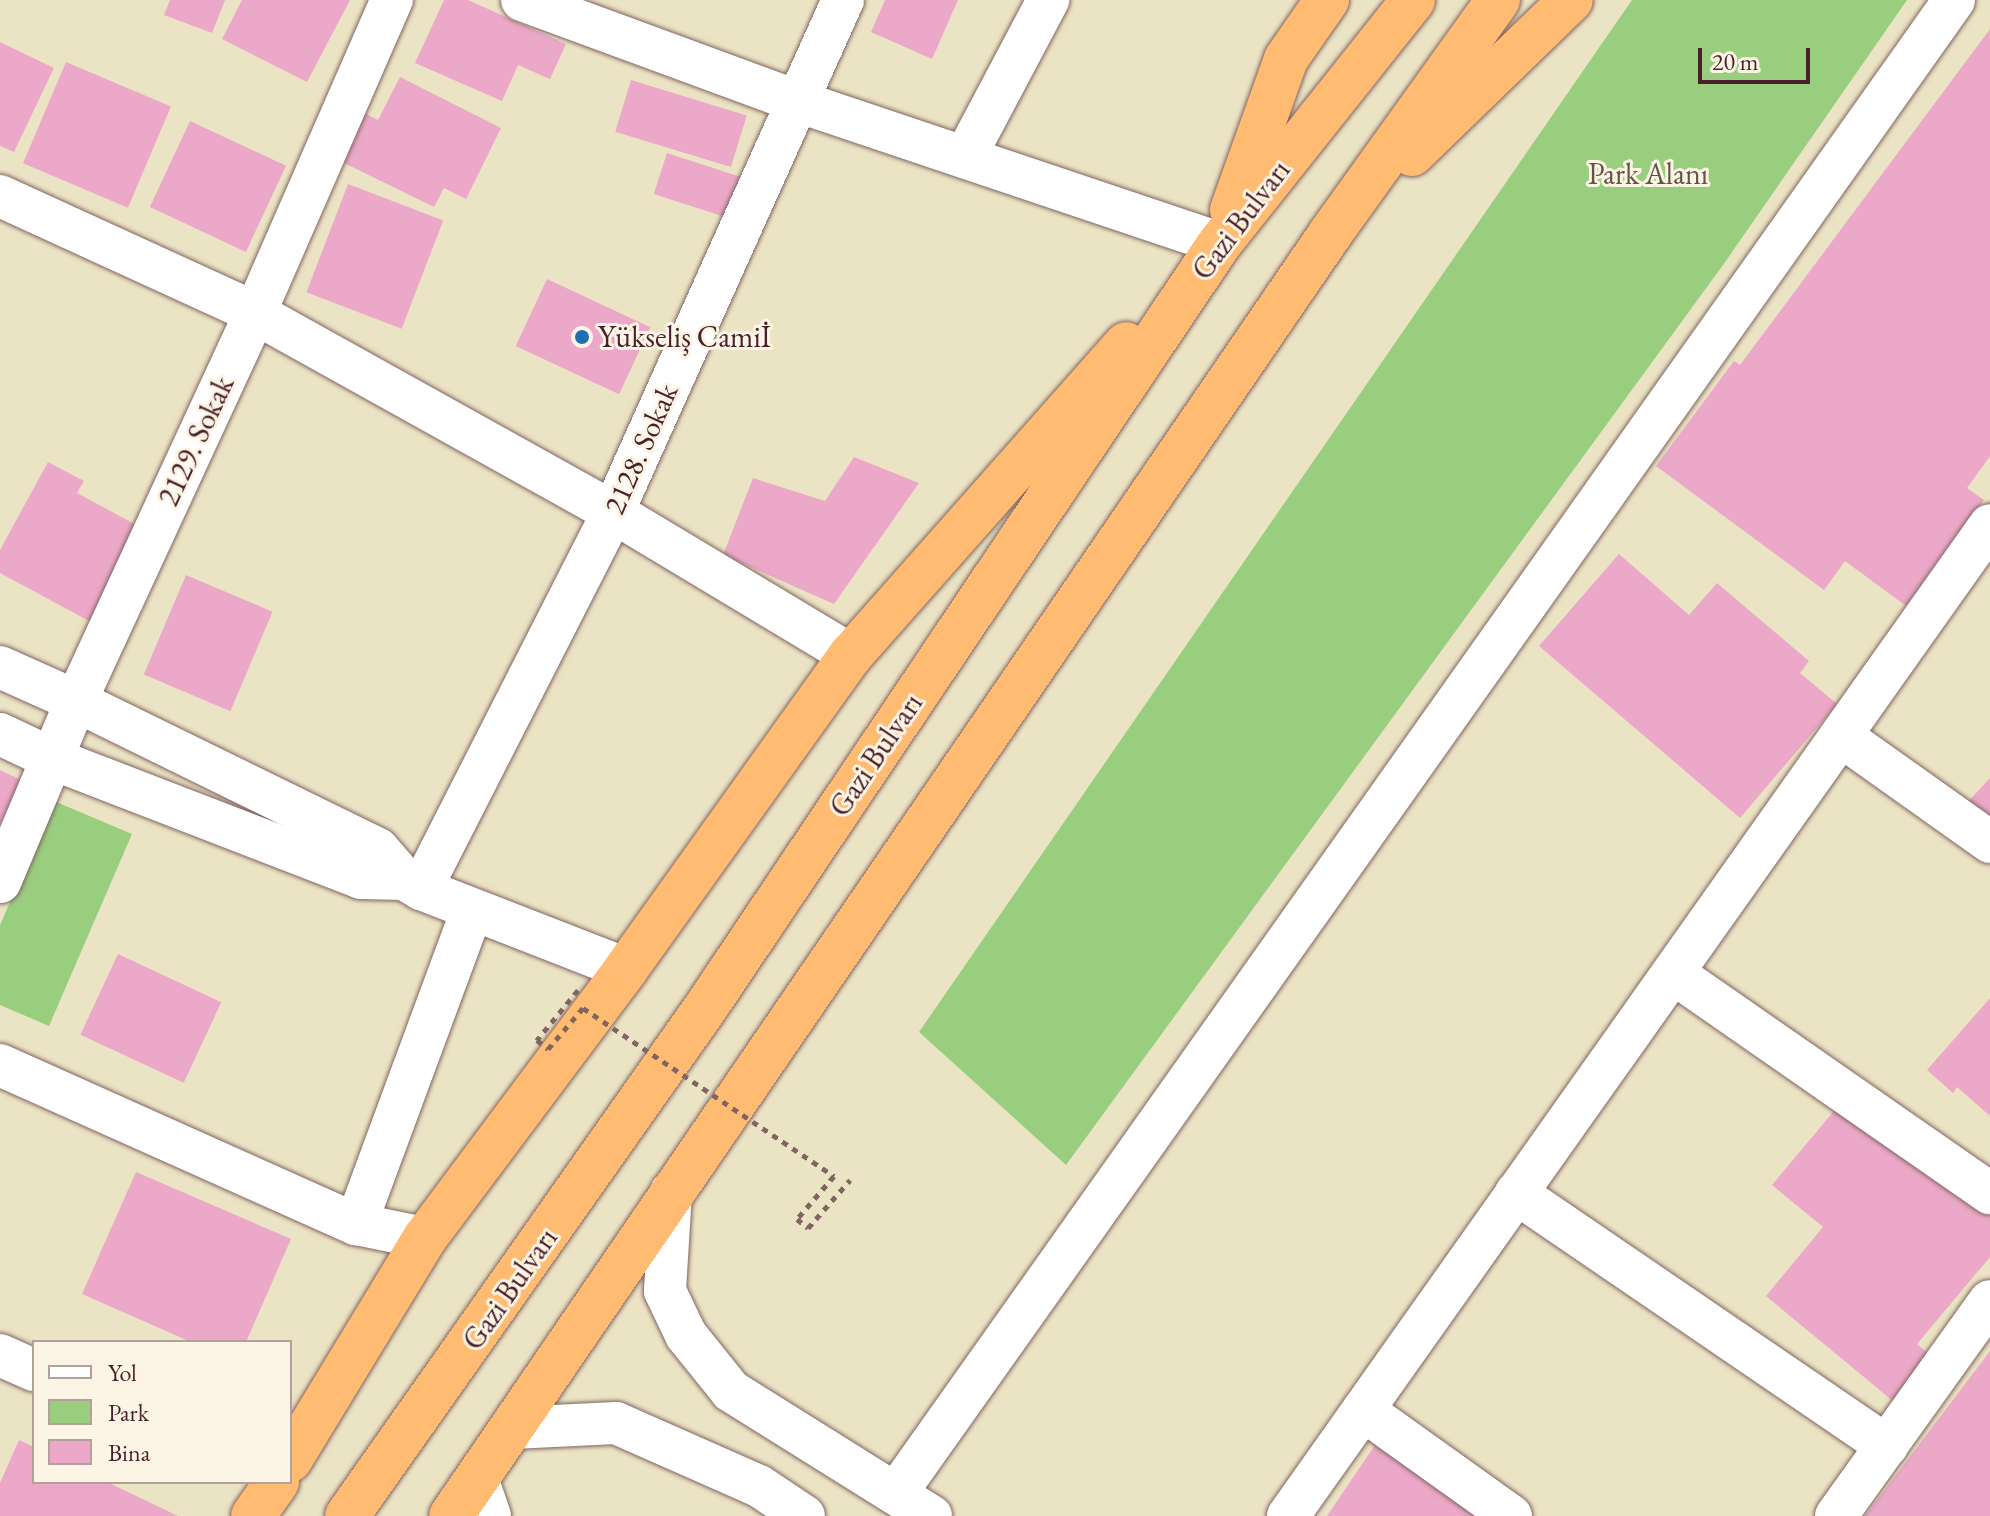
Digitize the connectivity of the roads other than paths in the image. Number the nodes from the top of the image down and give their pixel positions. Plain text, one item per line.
1 (392, 0) edge
2 (522, 0) edge
3 (843, 0) edge
4 (1048, 0) edge
5 (1327, 0) edge
6 (1413, 0) edge
7 (1498, 0) edge
8 (1571, 0) edge
9 (1954, 0) edge
10 (797, 101) junction
11 (965, 157) junction
12 (0, 196) edge
13 (1330, 234) junction
14 (1220, 243) junction
15 (255, 313) junction
16 (613, 512) junction
17 (1988, 531) edge
18 (851, 655) junction
19 (0, 667) edge
20 (76, 701) junction
21 (0, 734) edge
22 (1841, 736) junction
23 (53, 759) junction
24 (1990, 842) edge
25 (0, 882) edge
26 (413, 884) junction
27 (472, 911) junction
28 (626, 969) junction
29 (1673, 973) junction
30 (0, 1065) edge
31 (671, 1192) junction
32 (1516, 1193) junction
33 (1990, 1193) edge
34 (356, 1224) junction
35 (425, 1238) junction
36 (1990, 1301) edge
37 (0, 1355) edge
38 (32, 1369) edge
39 (1363, 1410) junction
40 (512, 1428) junction
41 (1887, 1446) junction
42 (292, 1457) edge
43 (276, 1484) edge
44 (897, 1492) junction
45 (484, 1497) edge
46 (749, 1501) edge
47 (253, 1516) edge
48 (347, 1516) edge
49 (451, 1516) edge
50 (804, 1516) edge
51 (931, 1516) edge
52 (1288, 1516) edge
53 (1511, 1516) edge
54 (1836, 1516) edge

1 - 15 street, 2129. Sokak
2 - 10 street
3 - 10 street, 2128. Sokak
4 - 11 street
5 - 14 highway
6 - 14 highway, Gazi Bulvarı
7 - 13 highway
8 - 13 highway
9 - 44 street
10 - 11 street
10 - 16 street, 2128. Sokak
11 - 14 street
12 - 15 street
13 - 31 highway
14 - 18 highway
14 - 48 highway, Gazi Bulvarı
15 - 16 street
15 - 20 street, 2129. Sokak
16 - 18 street
16 - 26 street, 2128. Sokak
17 - 22 street
18 - 28 highway
19 - 20 street
20 - 23 street, 2129. Sokak
20 - 26 street
21 - 23 street
22 - 24 street
22 - 29 street
23 - 25 street, 2129. Sokak
23 - 26 street
26 - 27 street
27 - 28 street
27 - 34 street
28 - 35 highway
29 - 32 street
29 - 33 street
30 - 34 street
31 - 40 highway
31 - 44 street
32 - 39 street
32 - 41 street
34 - 35 street
35 - 42 highway
36 - 41 street
37 - 38 street
39 - 52 street
39 - 53 street
40 - 45 highway
40 - 46 street
41 - 54 street
43 - 47 highway
44 - 51 street
45 - 49 highway
46 - 50 street

